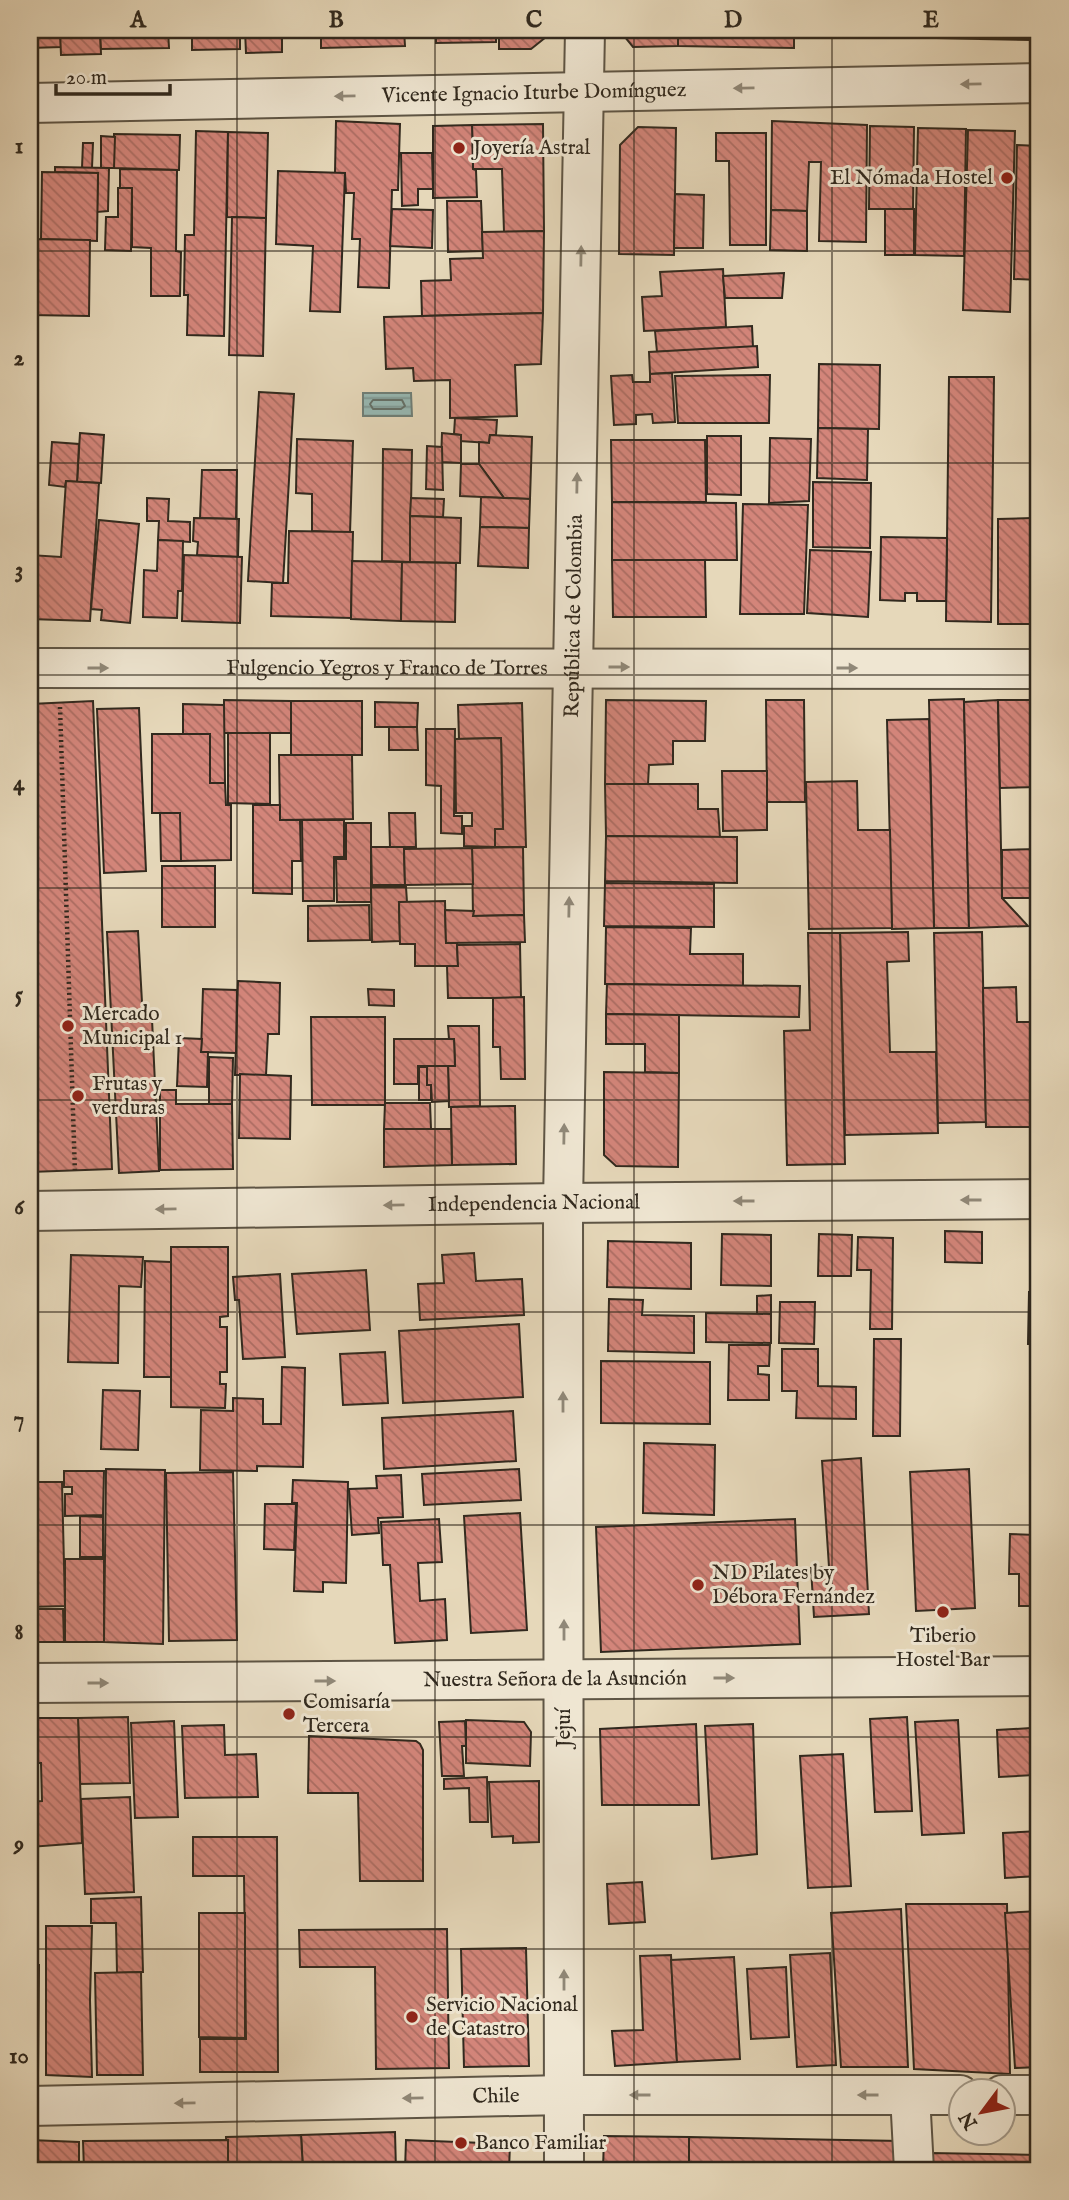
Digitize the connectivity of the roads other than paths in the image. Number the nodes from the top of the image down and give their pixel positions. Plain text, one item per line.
1 (585, 30) edge
2 (1039, 83) edge
3 (584, 90) junction
4 (30, 103) edge
5 (573, 667) junction
6 (44, 668) edge
7 (1039, 669) edge
8 (1039, 1199) edge
9 (563, 1203) junction
10 (30, 1212) edge
11 (1039, 1676) edge
12 (564, 1679) junction
13 (30, 1683) edge
14 (564, 2095) junction
15 (910, 2095) junction
16 (946, 2095) edge
17 (1016, 2095) edge
18 (1039, 2095) edge
19 (30, 2106) edge
20 (564, 2170) edge
21 (914, 2170) edge

1 - 3 street, República de Colombia
2 -> 3 street, Vicente Ignacio Iturbe Domínguez
3 -> 4 street, Vicente Ignacio Iturbe Domínguez
5 -> 3 street, República de Colombia
6 -> 5 street, Fulgencio Yegros y Franco de Torres
5 -> 7 street, Fulgencio Yegros y Franco de Torres
9 -> 5 street, República de Colombia
8 -> 9 street, Independencia Nacional
9 -> 10 street, Independencia Nacional
12 -> 9 street, Jejuí
12 -> 11 street, Nuestra Señora de la Asunción
13 -> 12 street, Nuestra Señora de la Asunción
14 -> 12 street, Jejuí
15 -> 14 street, Chile
14 -> 19 street, Chile
14 - 20 street, Jejuí
15 - 16 street, Chile
15 - 21 street
17 - 18 street

